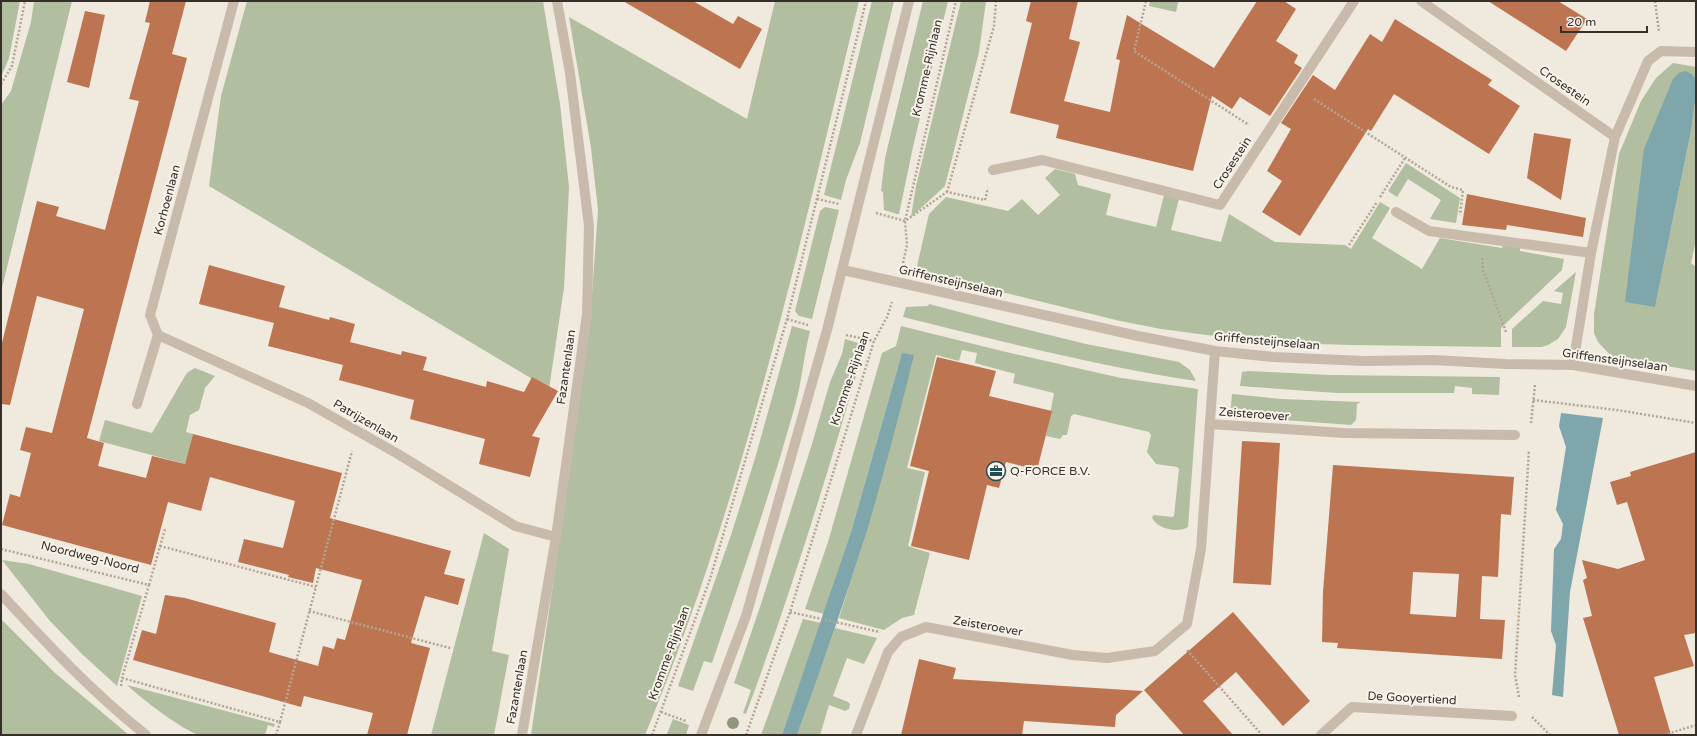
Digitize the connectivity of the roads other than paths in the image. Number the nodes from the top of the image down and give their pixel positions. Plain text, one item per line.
1 (234, 1) edge
2 (557, 1) edge
3 (909, 1) edge
4 (1354, 1) edge
5 (1421, 1) edge
6 (1696, 52) edge
7 (1615, 137) junction
8 (993, 170) road end
9 (1396, 212) dead end
10 (1591, 253) junction
11 (843, 270) junction
12 (158, 335) junction
13 (1216, 351) junction
14 (1573, 365) junction
15 (1696, 386) edge
16 (137, 404) dead end
17 (1210, 424) junction
18 (1515, 435) dead end
19 (556, 537) junction
20 (1, 594) edge
21 (1512, 716) dead end
22 (146, 735) edge
23 (522, 735) edge
24 (701, 735) edge
25 (856, 735) edge
26 (1321, 735) edge

1 - 12 street, Korhoenlaan
2 - 19 street, Fazantenlaan
3 - 11 street
4 - 8 street, Crosestein
5 - 7 street, Crosestein
6 - 7 street
7 - 10 street
9 - 10 street
10 - 14 street
11 - 13 street, Griffensteijnselaan
11 - 24 street
12 - 16 street
12 - 19 street, Patrijzenlaan
13 - 14 street, Griffensteijnselaan
13 - 17 street
14 - 15 street, Griffensteijnselaan
17 - 18 street, Zeisteroever
17 - 25 street, Zeisteroever
19 - 23 street, Fazantenlaan
20 - 22 street
21 - 26 street, De Gooyertiend

